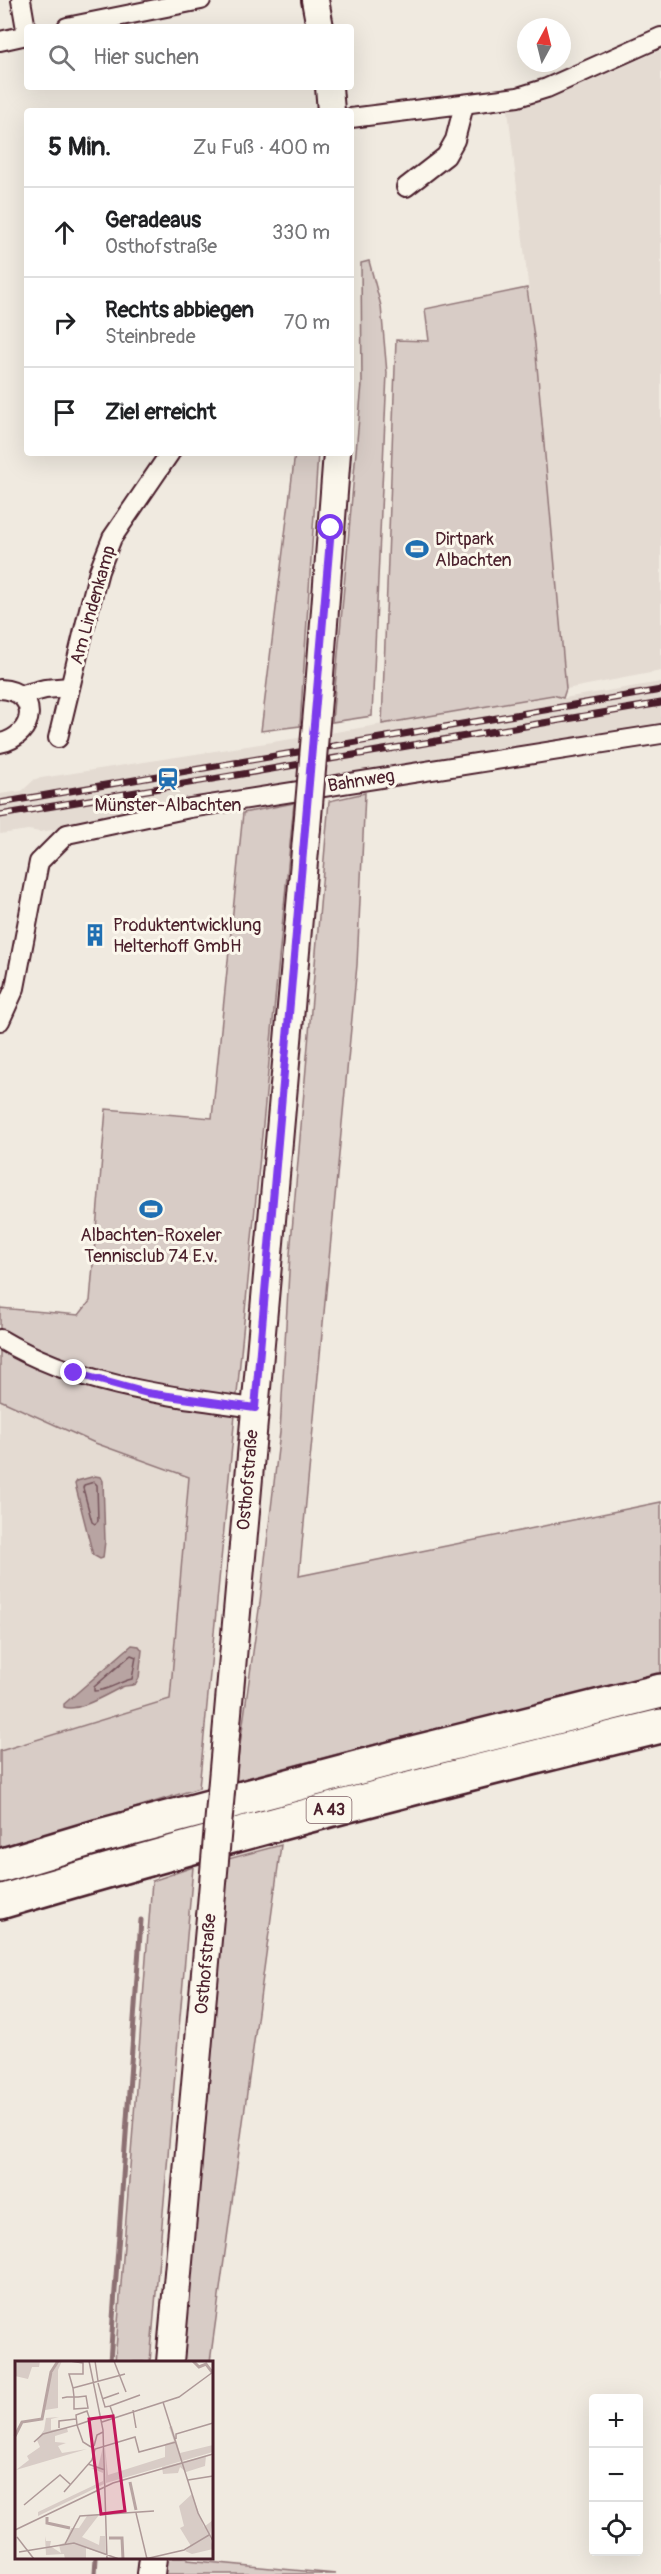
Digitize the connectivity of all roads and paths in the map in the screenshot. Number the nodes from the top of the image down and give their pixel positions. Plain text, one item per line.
1 (21, 0) edge
2 (201, 0) edge
3 (315, 0) edge
4 (25, 24) edge
5 (82, 24) edge
6 (319, 24) edge
7 (24, 36) edge
8 (661, 37) edge
9 (0, 40) edge
10 (329, 90) edge
11 (464, 105) junction
12 (331, 108) edge
13 (354, 118) edge
14 (406, 187) dead end
15 (169, 456) edge
16 (336, 456) edge
17 (70, 687) junction
18 (0, 689) edge
19 (22, 694) junction
20 (661, 734) edge
21 (58, 738) dead end
22 (0, 743) edge
23 (0, 1021) edge
24 (0, 1339) edge
25 (255, 1408) junction
26 (661, 1691) edge
27 (661, 1726) edge
28 (0, 1866) edge
29 (0, 1902) edge
30 (170, 2361) edge
31 (153, 2559) edge
32 (151, 2574) edge

1 - 4 street
2 - 5 street
3 - 6 street
7 - 9 street
8 - 11 street
10 - 12 street
11 - 13 street
11 - 14 street
15 - 17 street, Am Lindenkamp
16 - 25 street, Osthofstraße, bridge
17 - 19 street
17 - 21 street, Am Lindenkamp
18 - 19 street
19 - 22 street
20 - 23 street, Bahnweg
24 - 25 street
25 - 30 street, Osthofstraße, bridge
26 - 28 highway, A 43
27 - 29 highway, A 43
31 - 32 street

